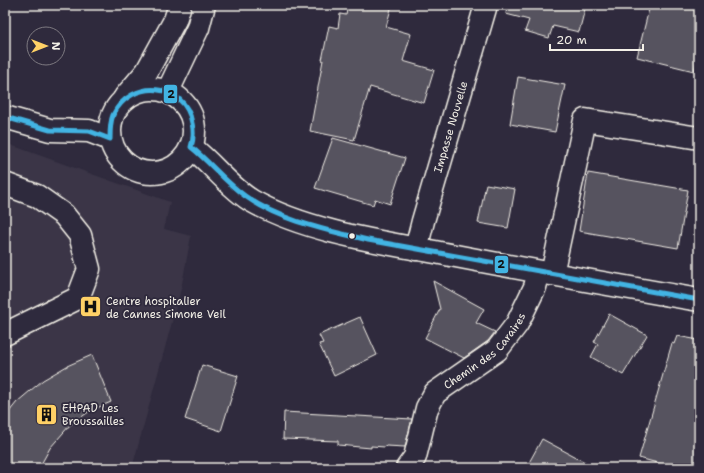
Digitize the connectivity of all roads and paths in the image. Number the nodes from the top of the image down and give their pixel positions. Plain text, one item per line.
1 (180, 5) edge
2 (204, 5) edge
3 (486, 5) edge
4 (168, 91) junction
5 (120, 104) junction
6 (5, 117) edge
7 (699, 138) edge
8 (110, 139) junction
9 (191, 147) junction
10 (5, 184) edge
11 (416, 249) junction
12 (546, 273) junction
13 (699, 300) edge
14 (5, 334) edge
15 (407, 468) edge

1 - 5 street
2 - 4 street
3 - 11 street, Impasse Nouvelle
4 - 5 street
4 - 9 street
5 - 8 street
6 - 8 street
7 - 12 street, Chemin des Caraires
8 - 9 street
9 - 11 street
10 - 14 street
11 - 12 street
12 - 13 street
12 - 15 street, Chemin des Caraires

